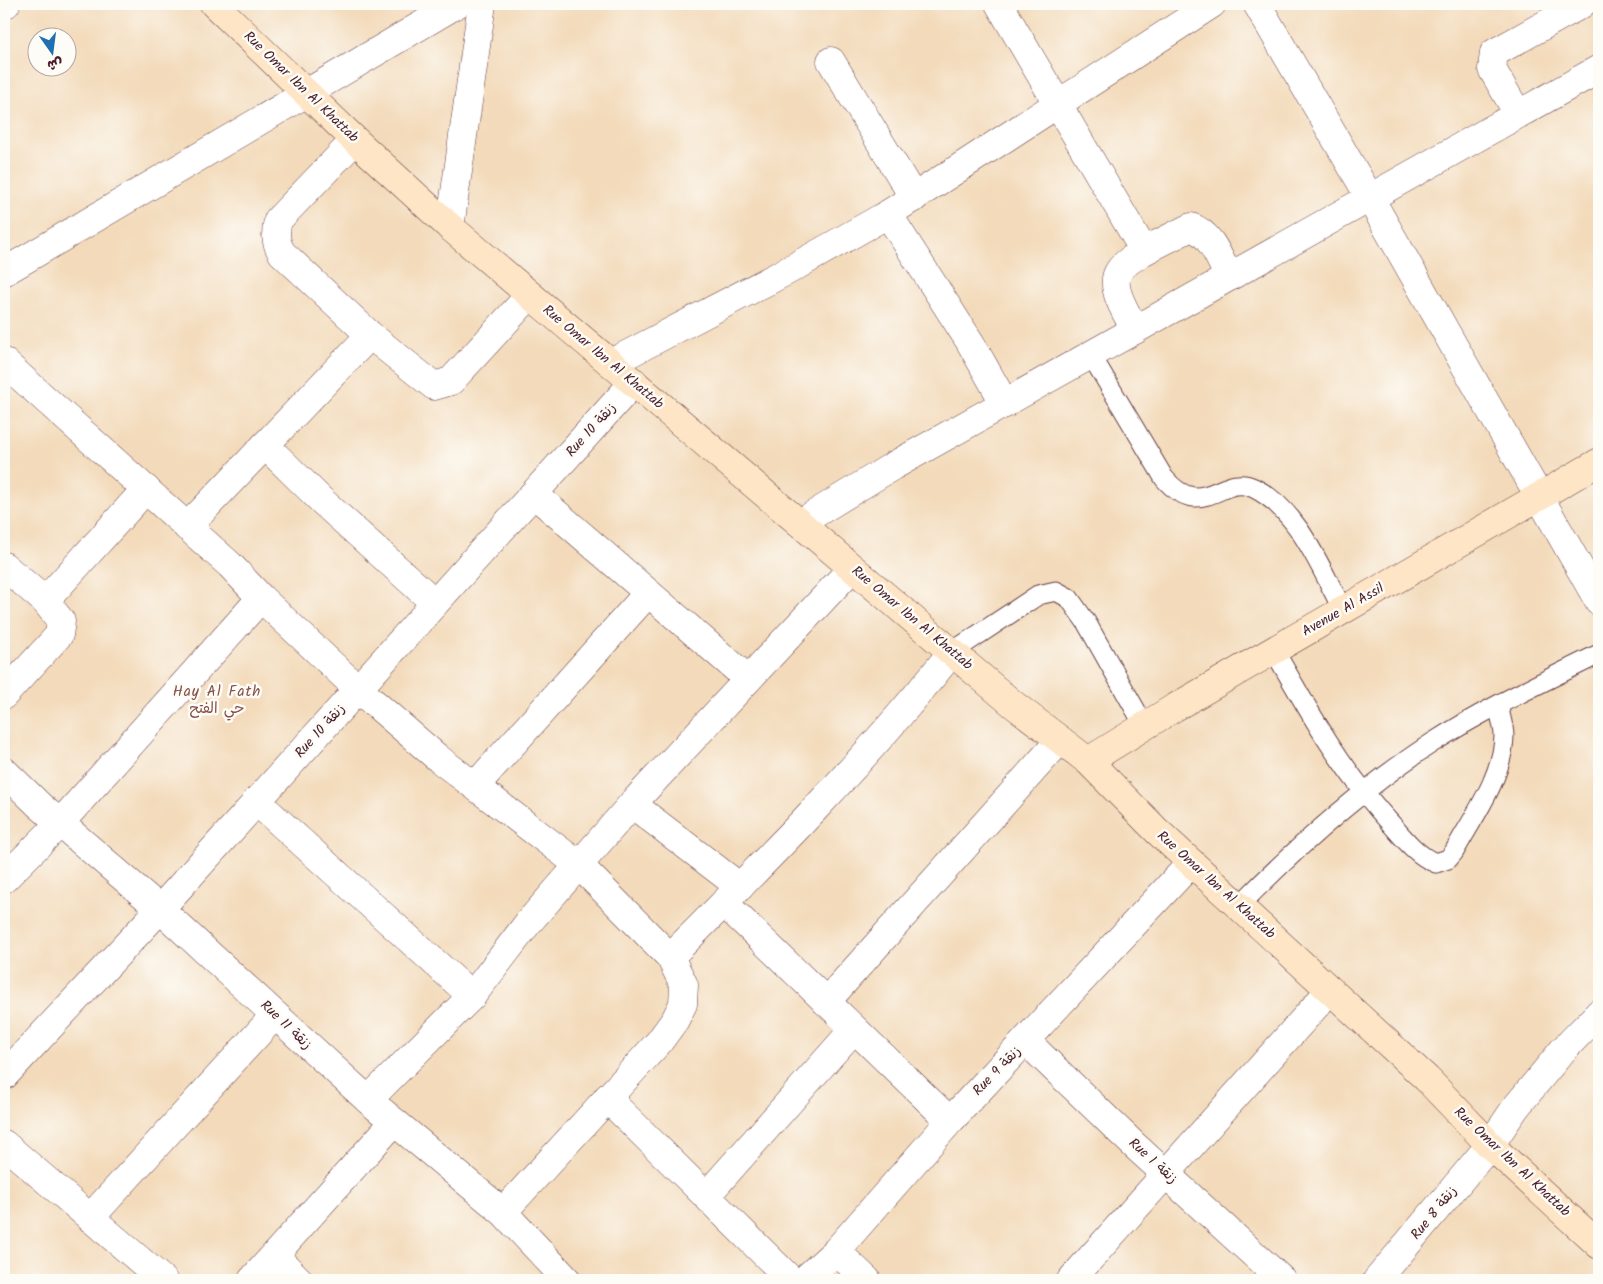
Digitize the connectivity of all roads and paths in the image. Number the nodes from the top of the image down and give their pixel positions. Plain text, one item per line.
1 (214, 4) edge
2 (457, 4) edge
3 (482, 4) edge
4 (999, 4) edge
5 (1212, 4) edge
6 (1257, 4) edge
7 (1582, 4) edge
8 (830, 61) dead end
9 (1599, 69) edge
10 (308, 94) junction
11 (1058, 104) junction
12 (1518, 114) junction
13 (355, 140) junction
14 (914, 198) junction
15 (1370, 198) junction
16 (888, 214) junction
17 (450, 226) junction
18 (1144, 251) junction
19 (4, 272) edge
20 (1229, 277) junction
21 (530, 295) junction
22 (1135, 330) junction
23 (370, 335) junction
24 (1091, 355) junction
25 (4, 362) edge
26 (611, 363) junction
27 (634, 382) junction
28 (1004, 404) junction
29 (265, 446) junction
30 (1599, 462) edge
31 (146, 490) junction
32 (534, 494) junction
33 (1538, 497) junction
34 (800, 523) junction
35 (187, 526) junction
36 (4, 566) edge
37 (852, 568) junction
38 (648, 593) junction
39 (261, 598) junction
40 (45, 601) junction
41 (1599, 602) edge
42 (435, 603) junction
43 (1342, 610) junction
44 (1274, 650) junction
45 (952, 652) junction
46 (1599, 654) edge
47 (748, 680) junction
48 (358, 689) junction
49 (4, 696) edge
50 (1498, 706) junction
51 (1144, 725) junction
52 (1060, 740) junction
53 (1088, 761) junction
54 (4, 771) edge
55 (475, 786) junction
56 (1363, 794) junction
57 (256, 802) junction
58 (632, 804) junction
59 (61, 822) junction
60 (1191, 863) junction
61 (579, 865) junction
62 (4, 879) edge
63 (732, 895) junction
64 (1239, 906) junction
65 (160, 909) junction
66 (670, 957) junction
67 (1330, 990) junction
68 (472, 996) junction
69 (826, 1002) junction
70 (1599, 1013) edge
71 (275, 1015) junction
72 (854, 1029) junction
73 (1026, 1041) junction
74 (4, 1076) edge
75 (607, 1098) junction
76 (368, 1100) junction
77 (950, 1121) junction
78 (394, 1122) junction
79 (4, 1144) edge
80 (1490, 1145) junction
81 (1166, 1172) junction
82 (706, 1196) junction
83 (503, 1212) junction
84 (90, 1218) junction
85 (1599, 1245) edge
86 (836, 1251) junction
87 (275, 1256) junction
88 (163, 1280) edge
89 (252, 1280) edge
90 (298, 1280) edge
91 (567, 1280) edge
92 (791, 1280) edge
93 (804, 1280) edge
94 (867, 1280) edge
95 (1071, 1280) edge
96 (1282, 1280) edge
97 (1377, 1280) edge

1 - 10 street, Rue Omar Ibn Al Khattab
2 - 10 street
3 - 17 street
4 - 11 street
5 - 11 street
6 - 15 street
7 - 12 street
8 - 14 street
9 - 12 street
10 - 13 street, Rue Omar Ibn Al Khattab
10 - 19 street
11 - 14 street
11 - 18 street
12 - 15 street
13 - 17 street, Rue Omar Ibn Al Khattab
13 - 23 street
14 - 16 street
15 - 20 street
15 - 33 street
16 - 26 street
16 - 28 street
17 - 21 street, Rue Omar Ibn Al Khattab
18 - 20 street
18 - 22 street
20 - 22 street
21 - 23 street
21 - 26 street, Rue Omar Ibn Al Khattab
22 - 24 street
23 - 29 street
24 - 28 street
24 - 43 lane
25 - 31 street
26 - 27 street, Rue Omar Ibn Al Khattab
27 - 32 street, Rue 10 زنقة
27 - 34 street, Rue Omar Ibn Al Khattab
28 - 34 street
29 - 35 street
29 - 42 street
30 - 33 street, Avenue Al Assil
31 - 35 street
31 - 40 street
32 - 38 street
32 - 42 street, Rue 10 زنقة
33 - 41 street
33 - 43 street, Avenue Al Assil
34 - 37 street, Rue Omar Ibn Al Khattab
35 - 39 street
36 - 40 street
37 - 45 street, Rue Omar Ibn Al Khattab
37 - 47 street
38 - 47 street
38 - 55 street
39 - 48 street
39 - 59 street
40 - 49 street
42 - 48 street, Rue 10 زنقة
43 - 44 street, Avenue Al Assil
44 - 51 street, Avenue Al Assil
44 - 56 lane
45 - 51 lane
45 - 52 street, Rue Omar Ibn Al Khattab
45 - 63 street
46 - 50 lane
47 - 58 street
48 - 55 street
48 - 57 street, Rue 10 زنقة
50 - 56 lane
50 - 56 lane
51 - 53 street, Avenue Al Assil
52 - 53 street, Rue Omar Ibn Al Khattab
52 - 69 street
53 - 60 street, Rue Omar Ibn Al Khattab
54 - 59 street, Rue 11 زنقة
55 - 61 street
56 - 64 lane
57 - 65 street, Rue 10 زنقة
57 - 68 street
58 - 61 street
58 - 63 street
59 - 62 street
59 - 65 street, Rue 11 زنقة
60 - 64 street, Rue Omar Ibn Al Khattab
60 - 73 street, Rue 9 زنقة
61 - 66 street
61 - 68 street
63 - 66 street
63 - 69 street
64 - 67 street, Rue Omar Ibn Al Khattab
65 - 71 street, Rue 11 زنقة
65 - 74 street, Rue 10 زنقة
66 - 75 street
67 - 80 street, Rue Omar Ibn Al Khattab
67 - 81 street
68 - 76 street
69 - 72 street
70 - 80 street, Rue 8 زنقة
71 - 76 street, Rue 11 زنقة
71 - 84 street
72 - 77 street
72 - 82 street
73 - 77 street, Rue 9 زنقة
73 - 81 street, Rue 1 زنقة
75 - 82 street
75 - 83 street
76 - 78 street, Rue 11 زنقة
77 - 86 street, Rue 9 زنقة
78 - 83 street, Rue 11 زنقة
78 - 87 street
79 - 84 street
80 - 85 street, Rue Omar Ibn Al Khattab
80 - 97 street, Rue 8 زنقة
81 - 95 street
81 - 96 street, Rue 1 زنقة
82 - 92 street
83 - 91 street, Rue 11 زنقة
84 - 88 street
86 - 93 street, Rue 9 زنقة
86 - 94 street
87 - 89 street
87 - 90 street

